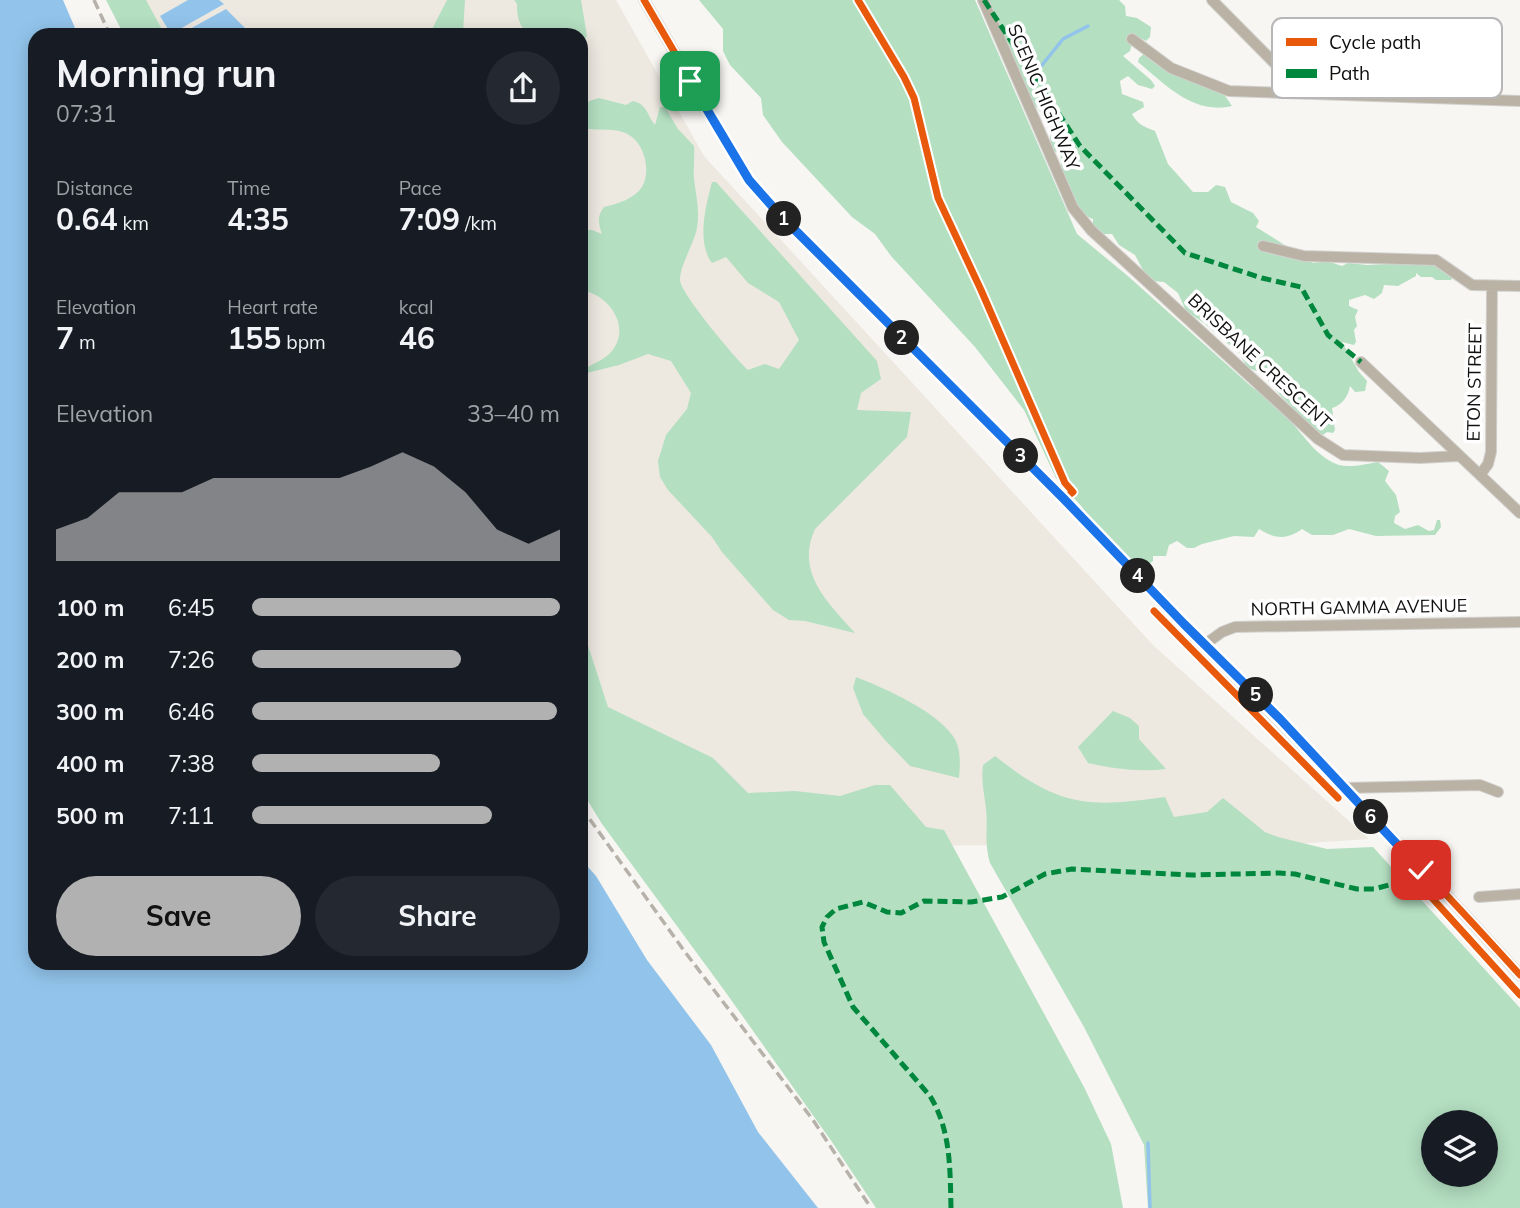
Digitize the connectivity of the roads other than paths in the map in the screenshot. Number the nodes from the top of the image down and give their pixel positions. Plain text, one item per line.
1 (645, 0) edge
2 (983, 0) edge
3 (1212, 0) edge
4 (1132, 39) dead end
5 (1272, 61) edge
6 (1272, 92) edge
7 (1412, 98) edge
8 (1520, 102) edge
9 (1073, 208) joint
10 (1263, 246) dead end
11 (1492, 286) junction
12 (1520, 286) edge
13 (1361, 362) dead end
14 (1459, 456) junction
15 (1480, 475) junction
16 (1520, 513) edge
17 (1520, 622) edge
18 (1204, 645) junction
19 (1344, 788) junction
20 (1498, 792) dead end
21 (1520, 894) edge
22 (1479, 897) dead end
23 (1520, 975) edge

1 - 18 street
2 - 9 street, SCENIC HIGHWAY
3 - 5 street
4 - 6 street
7 - 8 street
9 - 14 street, BRISBANE CRESCENT
10 - 11 street
11 - 12 street
11 - 15 street, ETON STREET
13 - 14 street
14 - 15 street
15 - 16 street
17 - 18 street, NORTH GAMMA AVENUE
18 - 19 street
19 - 20 street
19 - 23 street
21 - 22 street

